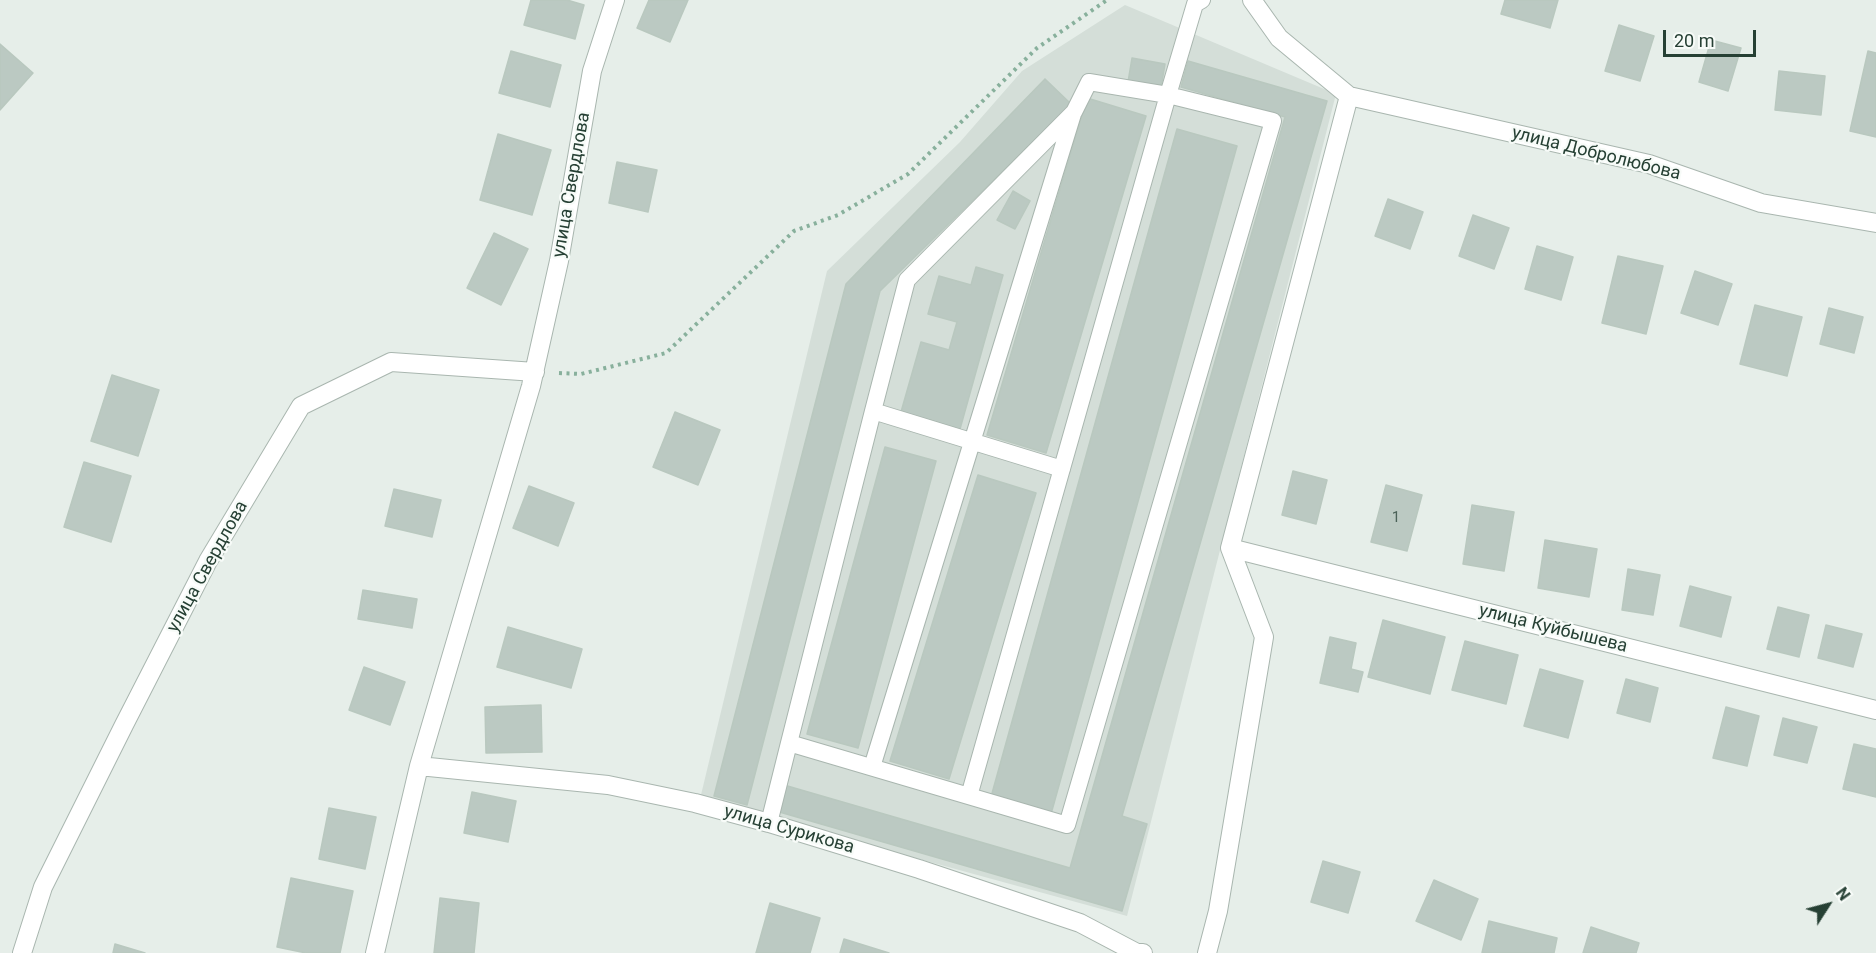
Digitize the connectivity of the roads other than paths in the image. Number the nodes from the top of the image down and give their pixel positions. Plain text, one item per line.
1 (615, 0) edge
2 (1202, 0) edge
3 (1252, 0) edge
4 (1168, 95) junction
5 (1349, 96) junction
6 (1074, 112) junction
7 (1876, 223) edge
8 (534, 372) junction
9 (873, 411) junction
10 (972, 441) junction
11 (1062, 468) junction
12 (1230, 548) junction
13 (1876, 710) edge
14 (789, 742) junction
15 (419, 766) junction
16 (872, 767) junction
17 (969, 796) junction
18 (769, 823) junction
19 (22, 953) edge
20 (375, 953) edge
21 (1143, 953) edge
22 (1207, 953) edge

1 - 8 street, улица Свердлова
2 - 4 lane
3 - 5 street
4 - 6 lane
4 - 11 lane
4 - 17 lane
5 - 7 street, улица Добролюбова
5 - 12 street
6 - 9 lane
6 - 10 lane
8 - 15 street, улица Свердлова
8 - 19 street, улица Свердлова
9 - 10 lane
9 - 14 lane
10 - 11 lane
10 - 16 lane
11 - 17 lane
12 - 13 street, улица Куйбышева
12 - 22 street
14 - 16 lane
14 - 18 lane
15 - 18 street, улица Сурикова
15 - 20 street, улица Свердлова
16 - 17 lane
18 - 21 street, улица Сурикова

